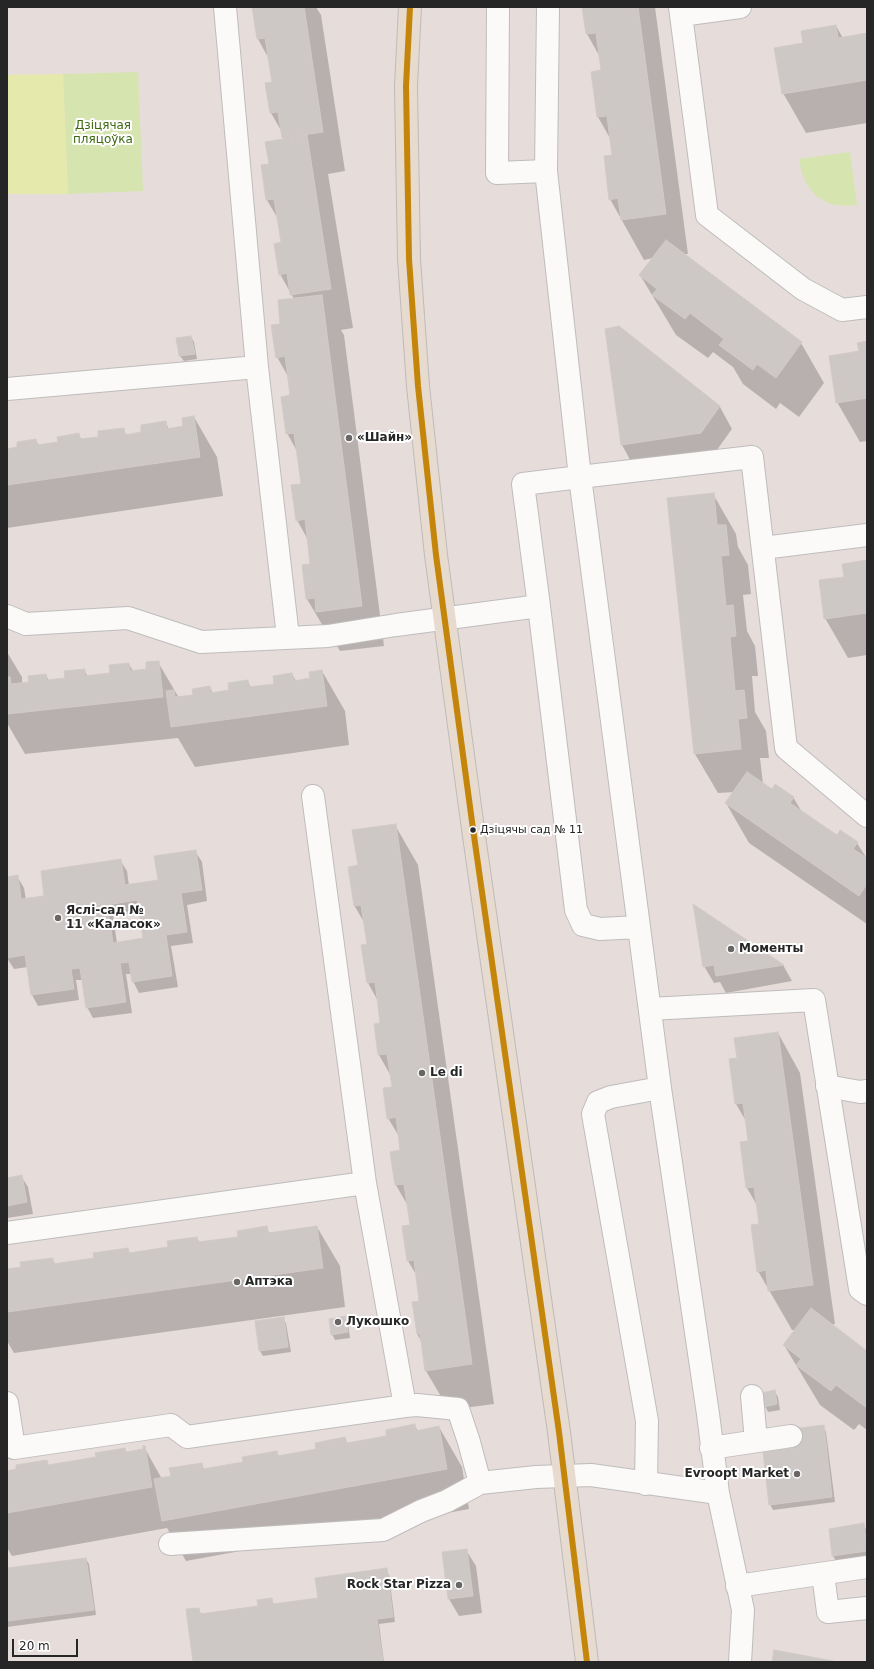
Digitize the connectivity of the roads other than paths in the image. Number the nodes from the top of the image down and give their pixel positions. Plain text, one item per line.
1 (225, 7) edge
2 (410, 7) edge
3 (498, 7) edge
4 (548, 7) edge
5 (740, 7) edge
6 (680, 11) edge
7 (546, 171) junction
8 (867, 307) edge
9 (257, 367) junction
10 (7, 389) edge
11 (580, 477) junction
12 (867, 535) edge
13 (763, 548) junction
14 (539, 606) junction
15 (7, 616) edge
16 (445, 619) junction
17 (288, 637) junction
18 (313, 796) dead end
19 (867, 816) edge
20 (639, 927) junction
21 (650, 1009) junction
22 (827, 1086) junction
23 (660, 1088) junction
24 (867, 1091) edge
25 (365, 1183) junction
26 (7, 1233) edge
27 (867, 1294) edge
28 (752, 1396) dead end
29 (7, 1403) edge
30 (405, 1406) junction
31 (791, 1436) dead end
32 (756, 1441) junction
33 (711, 1448) junction
34 (565, 1477) junction
35 (480, 1483) junction
36 (646, 1484) junction
37 (718, 1493) junction
38 (170, 1544) dead end
39 (867, 1567) edge
40 (823, 1574) junction
41 (738, 1586) junction
42 (867, 1608) edge
43 (587, 1662) edge
44 (740, 1662) edge

1 - 9 lane
2 - 16 main road
3 - 7 lane
4 - 7 lane
5 - 6 lane
6 - 8 lane
7 - 11 lane
9 - 10 lane
9 - 17 lane
11 - 13 lane
11 - 14 lane
11 - 20 lane
12 - 13 lane
13 - 19 lane
14 - 16 lane
14 - 20 lane
15 - 17 lane
16 - 17 lane
16 - 34 main road
18 - 25 lane
20 - 21 lane
21 - 22 lane
21 - 23 lane
22 - 24 lane
22 - 27 lane
23 - 33 lane
23 - 36 lane
25 - 26 lane
25 - 30 lane
28 - 32 lane
29 - 30 lane
30 - 35 lane
31 - 32 lane
32 - 33 lane
33 - 37 lane
34 - 35 lane
34 - 36 lane
34 - 43 main road
35 - 38 lane
36 - 37 lane
37 - 41 lane
39 - 40 lane
40 - 41 lane
40 - 42 lane
41 - 44 lane

